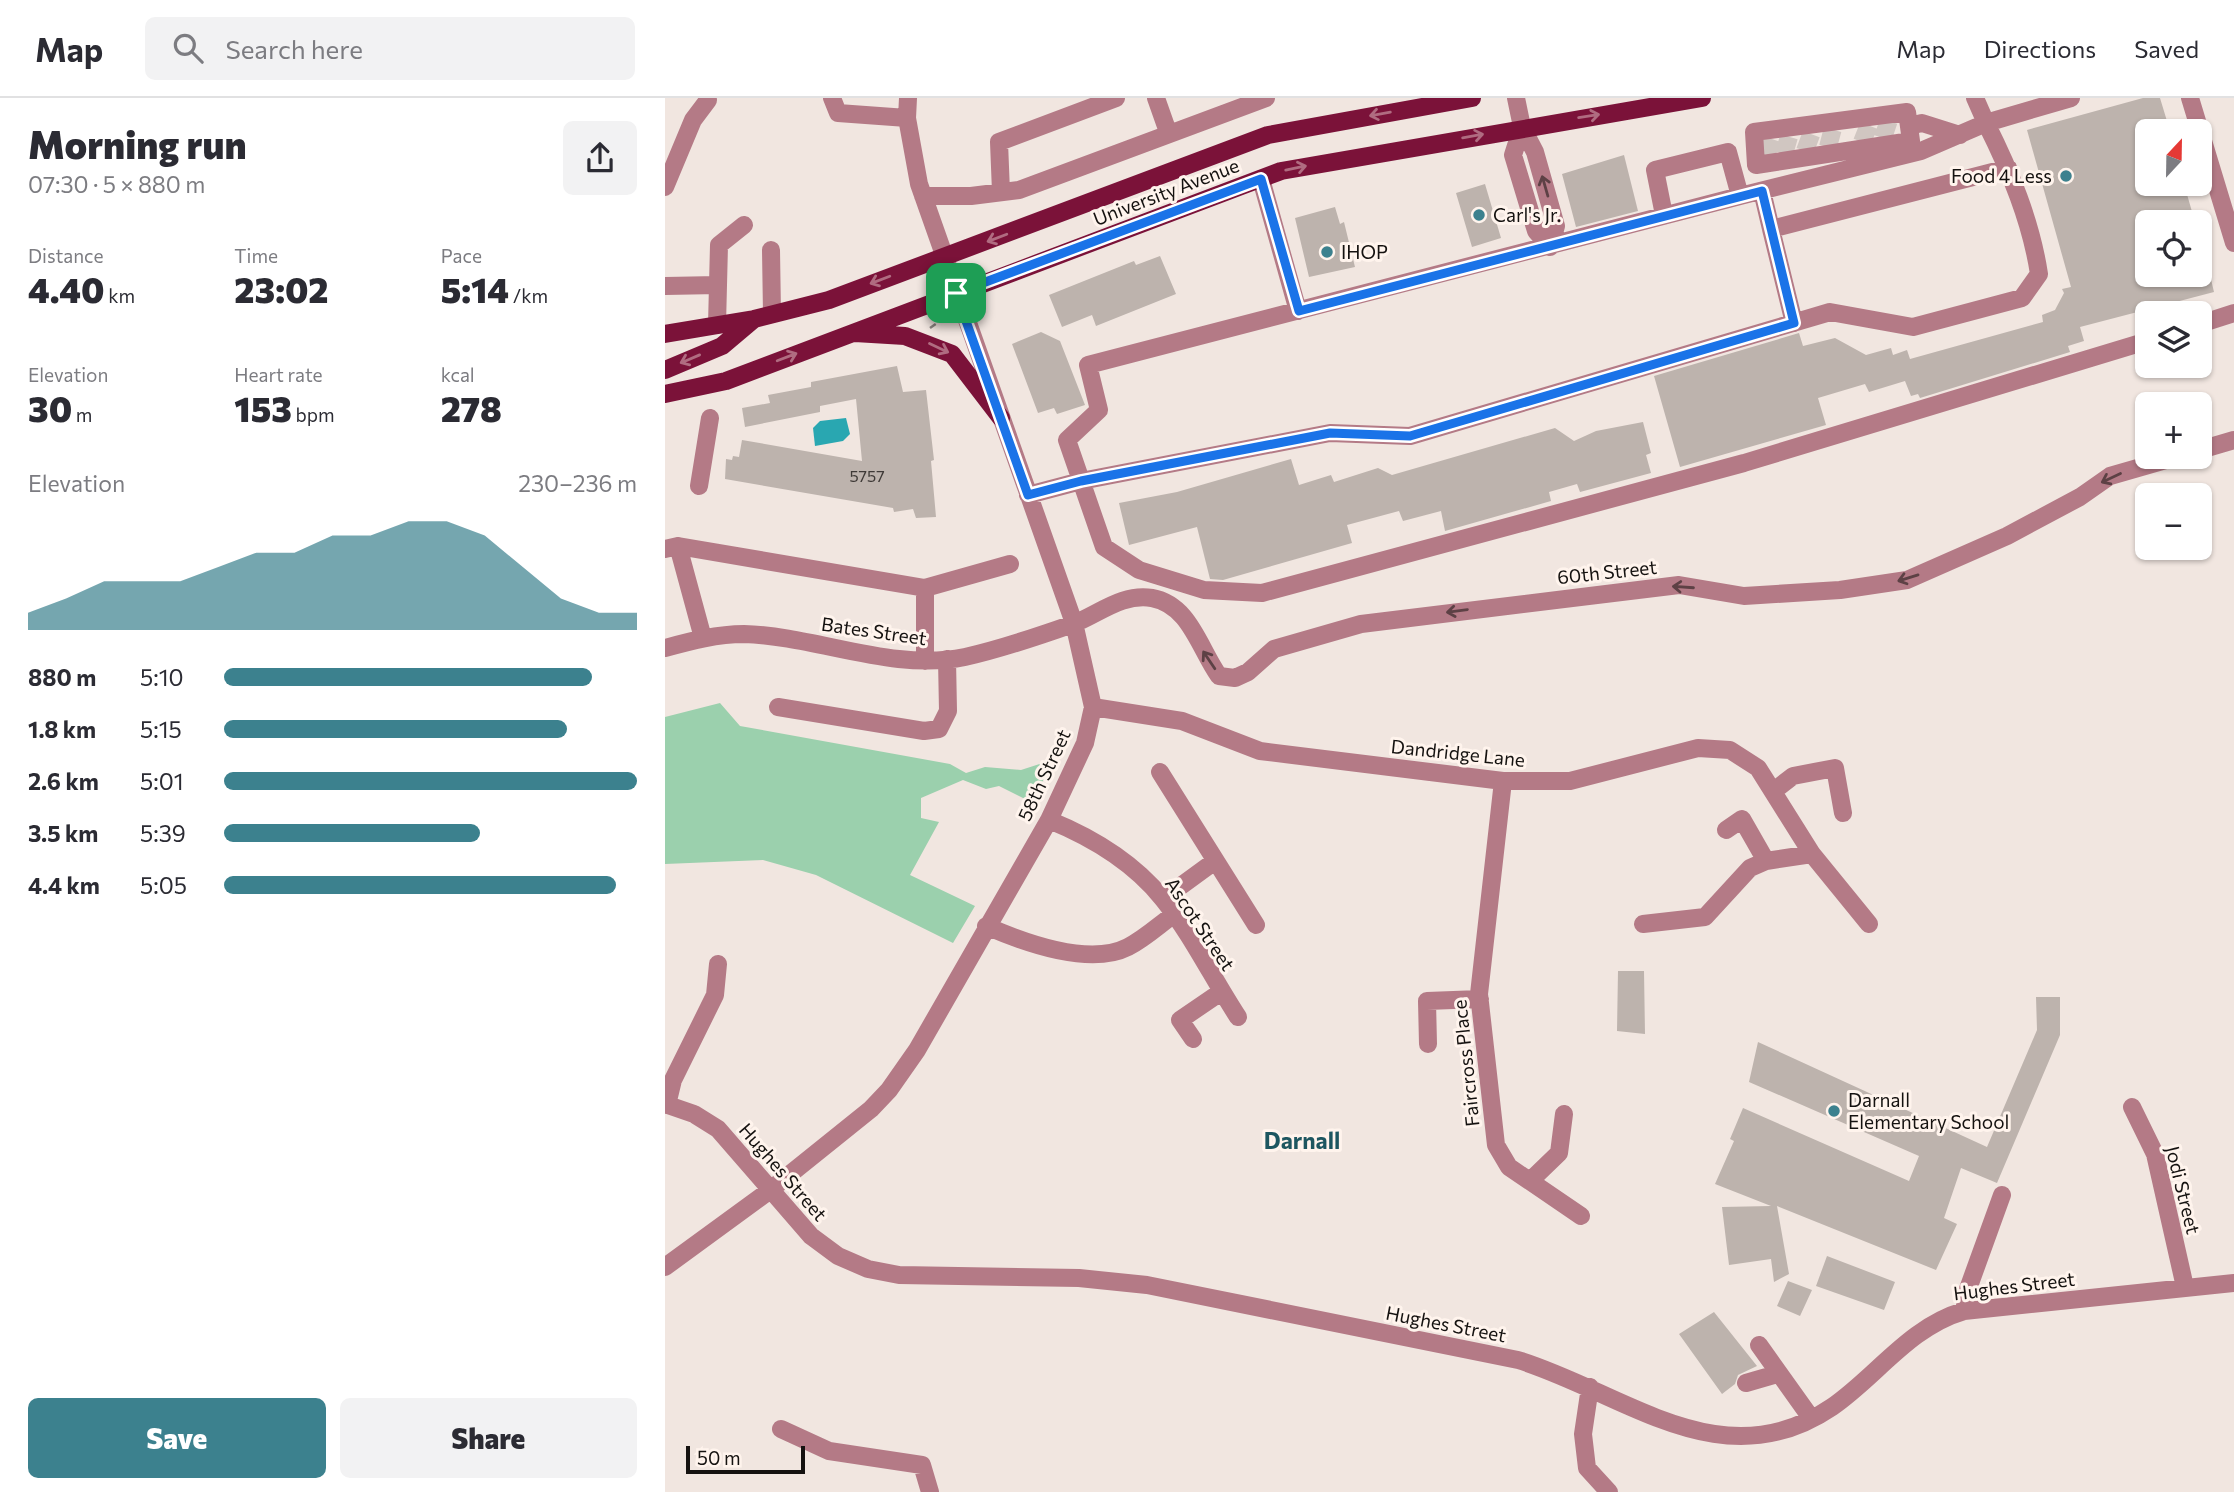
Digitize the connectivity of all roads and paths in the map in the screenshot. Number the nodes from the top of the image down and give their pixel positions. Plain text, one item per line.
1 (832, 98) edge
2 (908, 98) edge
3 (1116, 98) edge
4 (1156, 98) edge
5 (1266, 98) edge
6 (1472, 98) edge
7 (1516, 98) edge
8 (1702, 98) edge
9 (1975, 98) edge
10 (2071, 98) edge
11 (2190, 98) edge
12 (708, 100) dead end
13 (907, 118) junction
14 (1986, 123) junction
15 (1909, 125) junction
16 (1522, 127) junction
17 (1168, 132) junction
18 (1960, 135) junction
19 (1804, 155) junction
20 (2008, 168) junction
21 (1261, 179) junction
22 (1789, 184) junction
23 (665, 187) edge
24 (1762, 191) junction
25 (1001, 192) junction
26 (923, 196) junction
27 (1740, 196) junction
28 (1664, 215) junction
29 (744, 225) dead end
30 (1771, 229) junction
31 (2234, 243) edge
32 (1550, 247) junction
33 (771, 250) dead end
34 (945, 257) junction
35 (717, 285) junction
36 (665, 286) edge
37 (956, 293) junction
38 (1299, 311) junction
39 (2234, 313) edge
40 (772, 314) junction
41 (944, 318) dead end
42 (754, 319) junction
43 (2212, 320) edge
44 (1794, 323) junction
45 (717, 325) junction
46 (928, 330) dead end
47 (848, 333) junction
48 (665, 334) edge
49 (2135, 345) edge
50 (665, 370) edge
51 (726, 381) junction
52 (665, 394) edge
53 (665, 403) edge
54 (710, 418) dead end
55 (1001, 418) junction
56 (2234, 440) edge
57 (2212, 446) edge
58 (2135, 469) edge
59 (1081, 481) junction
60 (699, 486) dead end
61 (1028, 495) junction
62 (671, 548) edge
63 (1010, 564) dead end
64 (925, 588) junction
65 (1074, 624) junction
66 (703, 638) junction
67 (665, 648) edge
68 (947, 659) junction
69 (925, 661) junction
70 (778, 707) dead end
71 (1093, 707) junction
72 (1160, 772) dead end
73 (1503, 781) junction
74 (1775, 790) junction
75 (1843, 813) dead end
76 (1049, 820) junction
77 (1726, 830) dead end
78 (1812, 854) junction
79 (1215, 861) junction
80 (1766, 861) junction
81 (1163, 899) junction
82 (1173, 915) junction
83 (1643, 924) dead end
84 (1869, 924) dead end
85 (1255, 925) dead end
86 (986, 926) junction
87 (718, 964) dead end
88 (1221, 992) junction
89 (1480, 999) junction
90 (1238, 1017) dead end
91 (1193, 1039) dead end
92 (1428, 1044) dead end
93 (666, 1104) edge
94 (2132, 1107) dead end
95 (1564, 1114) dead end
96 (1530, 1181) junction
97 (769, 1191) junction
98 (2002, 1195) dead end
99 (1581, 1216) dead end
100 (665, 1267) edge
101 (2234, 1283) edge
102 (2185, 1287) junction
103 (1964, 1311) junction
104 (1759, 1345) dead end
105 (1777, 1374) junction
106 (1746, 1383) dead end
107 (1590, 1387) junction
108 (1811, 1418) junction
109 (781, 1429) dead end
110 (930, 1492) edge
111 (1609, 1492) edge

1 - 13 street
2 - 13 street, 58th Street
3 - 25 street
4 - 17 street
5 - 17 street
6 -> 34 main road, University Avenue
7 - 16 street
16 -> 8 main road, University Avenue
9 - 14 street
10 - 14 street
11 - 31 street
12 - 23 street
13 - 26 street, 58th Street
14 - 18 street
14 - 20 street
15 - 18 street
15 - 19 street
15 - 19 street
21 -> 16 main road, University Avenue
16 - 32 street
17 - 25 street
18 - 22 street
19 - 22 street
20 - 30 street
20 - 44 street
21 - 37 main road, University Avenue
21 - 38 street
22 - 24 street
24 - 27 street
24 - 30 street
25 - 26 street
26 - 34 street, 58th Street
27 - 28 street
27 - 28 street
28 - 32 street
29 - 35 street
30 - 44 street
32 - 38 street
33 - 40 street
34 - 37 street, 58th Street
34 -> 40 main road, University Avenue
35 - 36 street
35 - 45 street
37 - 47 main road, University Avenue
37 - 55 street, 58th Street
38 - 59 street
39 - 43 street
40 - 42 main road, University Avenue
41 - 46 path
42 - 45 main road, University Avenue
42 -> 50 main road
44 - 59 street
45 - 48 main road, University Avenue
51 -> 47 main road, University Avenue
47 -> 55 main road
49 - 59 street
51 - 52 main road, University Avenue
51 - 53 main road
54 - 60 street
55 - 61 street, 58th Street
56 - 57 street
58 -> 65 street, 60th Street
59 - 61 street
61 - 65 street, 58th Street
62 - 64 street
62 - 66 street
63 - 64 street
64 - 69 street
65 - 68 street, Bates Street
65 - 71 street, 58th Street
66 - 67 street, Bates Street
66 - 69 street, Bates Street
68 - 69 street, Bates Street
68 - 70 street
71 - 73 street, Dandridge Lane
71 - 76 street, 58th Street
72 - 79 street
73 - 74 street, Dandridge Lane
73 - 89 street, Faircross Place
74 - 75 street
74 - 78 street, Dandridge Lane
76 - 81 street, Ascot Street
76 - 86 street, 58th Street
77 - 80 street
78 - 80 street
78 - 84 street, Dandridge Lane
79 - 81 street
79 - 85 street
80 - 83 street
81 - 82 street, Ascot Street
82 - 86 street
82 - 88 street, Ascot Street
86 - 97 street, 58th Street
87 - 93 street
88 - 90 street, Ascot Street
88 - 91 street
89 - 92 street
89 - 96 street, Faircross Place
93 - 97 street, Hughes Street
94 - 102 street, Jodi Street
95 - 96 street
96 - 99 street, Faircross Place
97 - 100 street, 58th Street
97 - 107 street, Hughes Street
98 - 103 street
101 - 102 street, Hughes Street
102 - 103 street, Hughes Street
103 - 108 street, Hughes Street
104 - 105 street
105 - 106 street
105 - 108 street
107 - 108 street, Hughes Street
107 - 111 street
109 - 110 street

